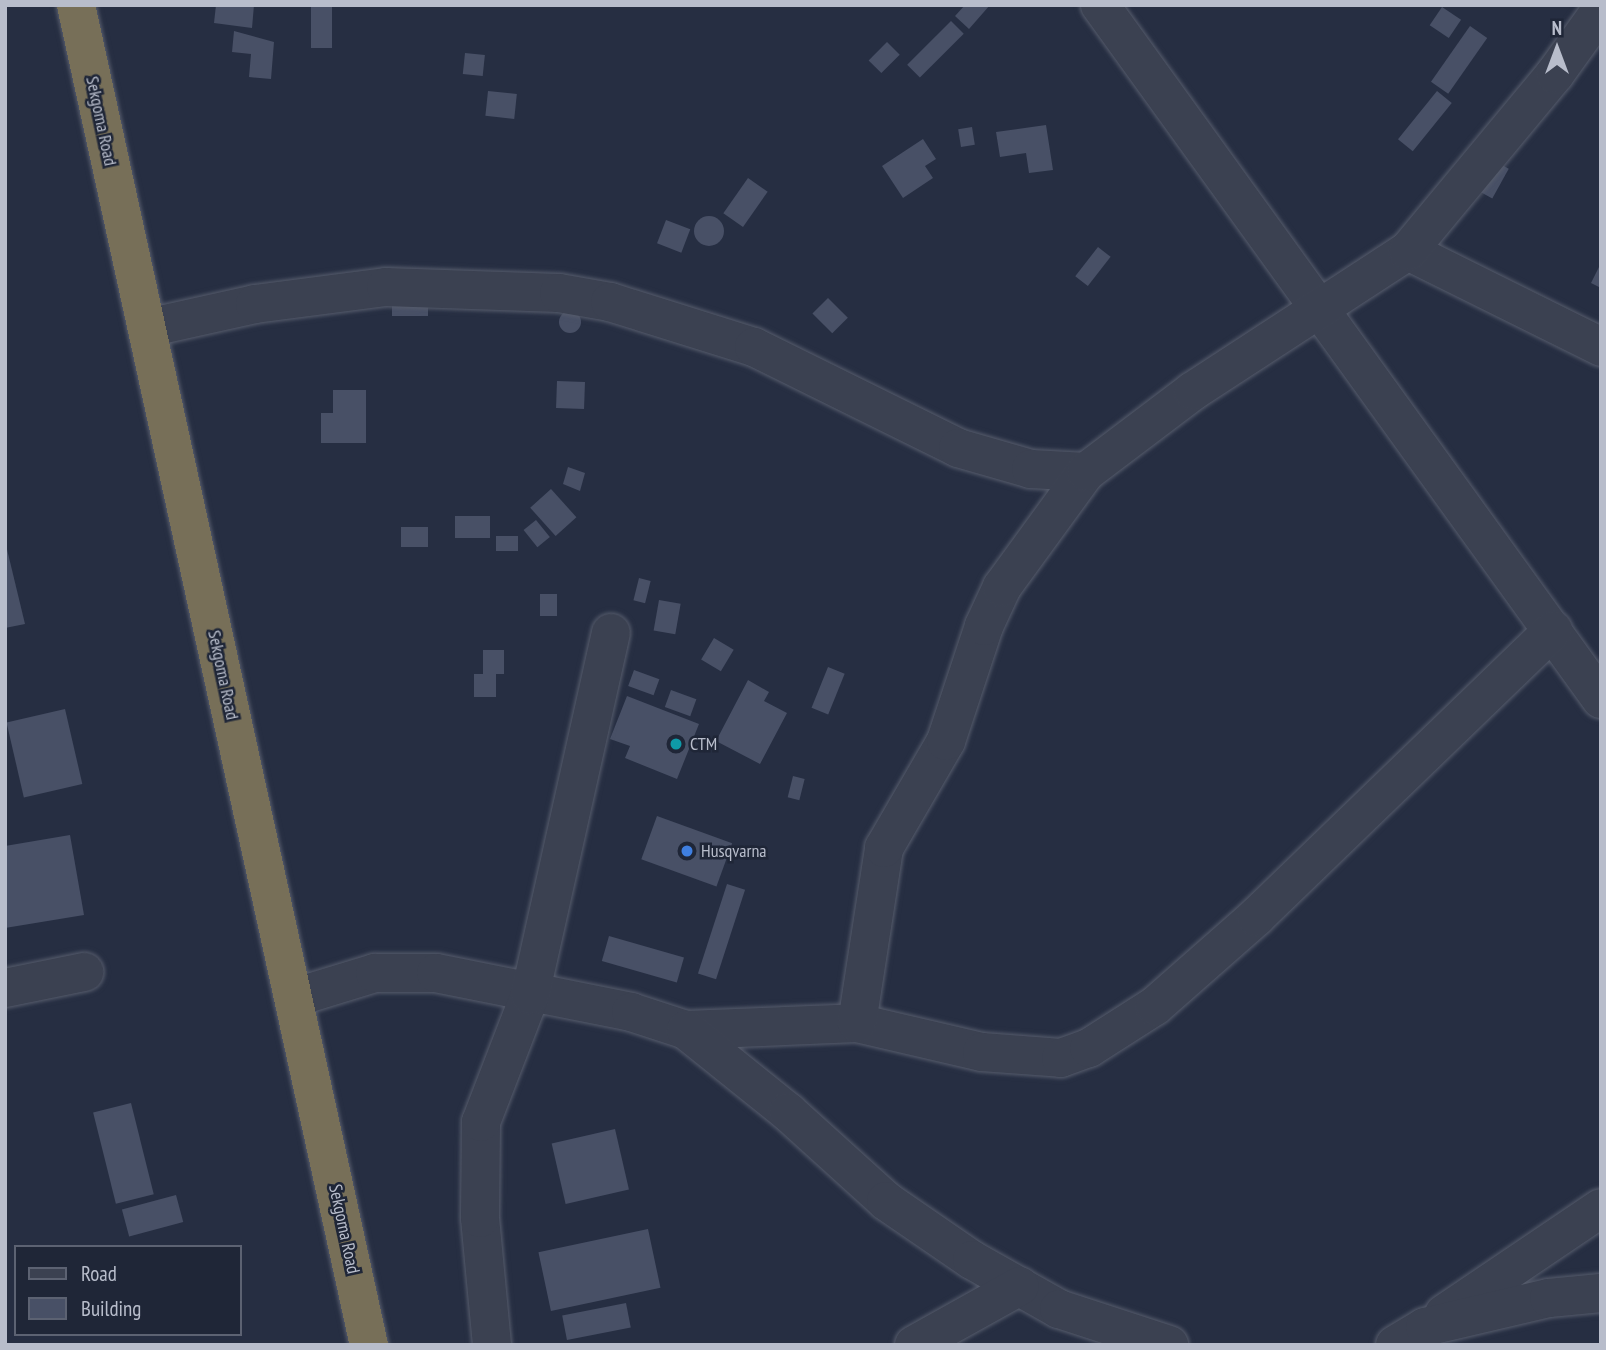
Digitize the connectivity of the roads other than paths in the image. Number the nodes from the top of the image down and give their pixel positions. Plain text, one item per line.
1 (76, 5) edge
2 (1100, 5) edge
3 (1601, 10) edge
4 (1408, 251) junction
5 (1319, 310) junction
6 (147, 328) junction
7 (1601, 347) edge
8 (1086, 472) junction
9 (1552, 630) junction
10 (611, 633) dead end
11 (1601, 699) edge
12 (84, 972) dead end
13 (5, 988) edge
14 (530, 995) junction
15 (293, 998) junction
16 (857, 1023) junction
17 (686, 1030) junction
18 (1601, 1208) edge
19 (1020, 1286) junction
20 (1601, 1293) edge
21 (1410, 1336) edge
22 (369, 1345) edge
23 (492, 1345) edge
24 (914, 1345) edge
25 (1169, 1345) edge

1 - 6 highway, Sekgoma Road
2 - 5 street
3 - 4 street
4 - 5 street
4 - 7 street
5 - 8 street
5 - 9 street
6 - 8 street
6 - 15 highway, Sekgoma Road
8 - 16 street
9 - 11 street
9 - 16 street
10 - 14 street
12 - 13 street
14 - 15 street
14 - 17 street
14 - 23 street
15 - 22 highway, Sekgoma Road
16 - 17 street
17 - 19 street
18 - 21 street
19 - 24 street
19 - 25 street
20 - 21 street

